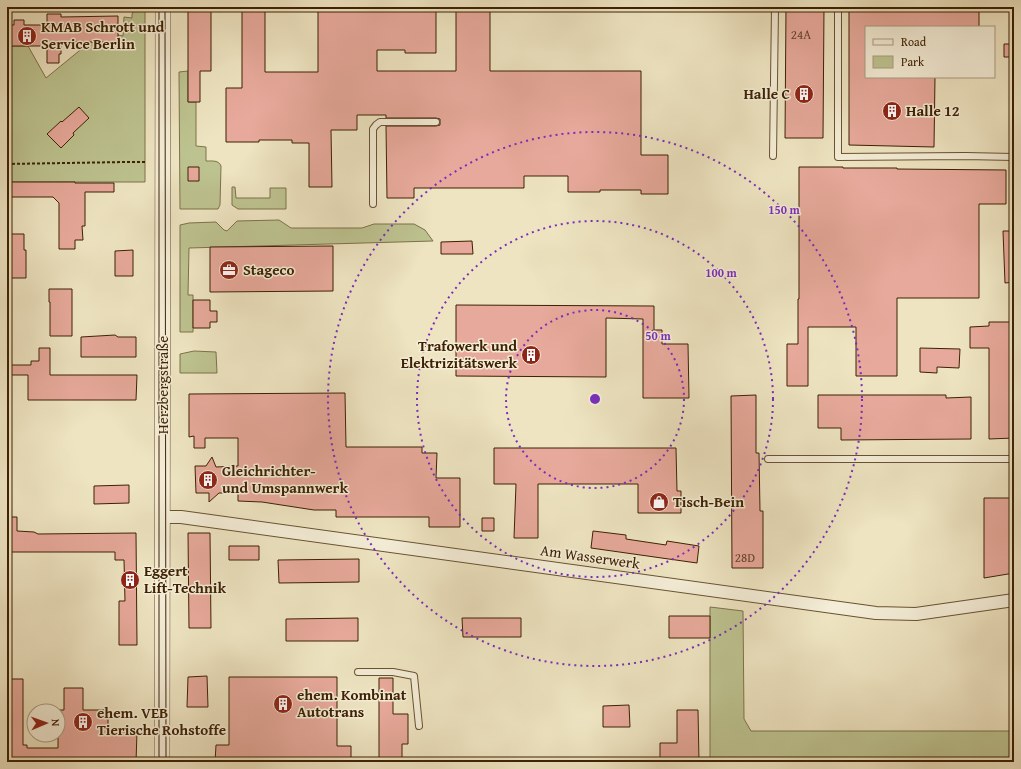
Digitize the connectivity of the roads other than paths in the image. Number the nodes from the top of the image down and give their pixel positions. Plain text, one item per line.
1 (163, 7) edge
2 (775, 7) edge
3 (838, 7) edge
4 (436, 122) dead end
5 (773, 156) dead end
6 (1014, 157) edge
7 (373, 204) dead end
8 (768, 459) dead end
9 (1014, 459) edge
10 (162, 518) junction
11 (1014, 600) edge
12 (358, 672) dead end
13 (419, 726) dead end
14 (162, 762) edge

1 - 10 street, Herzbergstraße
2 - 5 lane
3 - 6 lane
4 - 7 lane
8 - 9 lane
10 - 11 street, Am Wasserwerk
10 - 14 street, Herzbergstraße
12 - 13 lane

